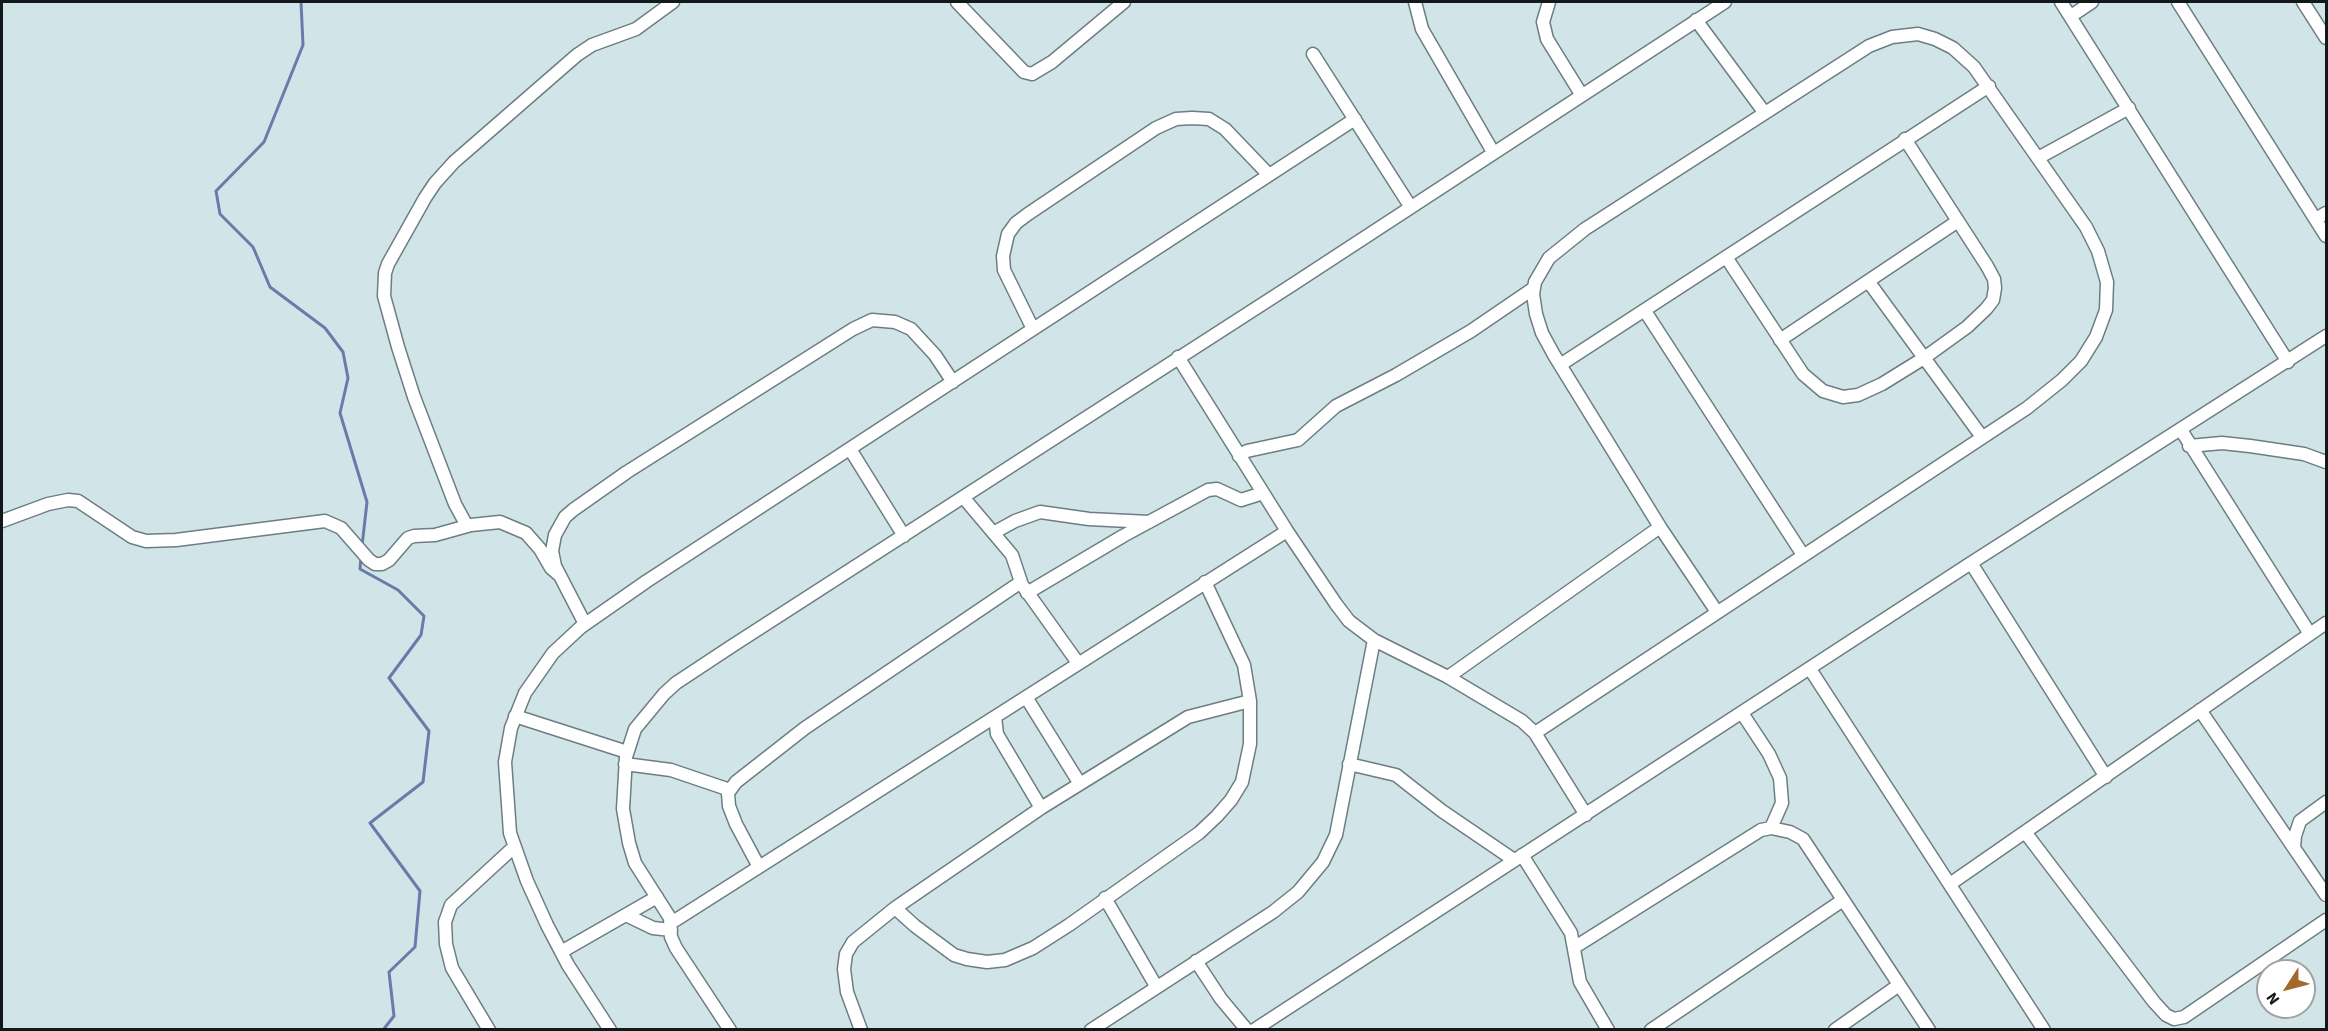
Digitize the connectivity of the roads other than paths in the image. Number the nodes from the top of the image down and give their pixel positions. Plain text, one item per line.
1 (673, 2) edge
2 (957, 2) edge
3 (1124, 2) edge
4 (1415, 2) edge
5 (1549, 2) edge
6 (1725, 2) edge
7 (2061, 2) edge
8 (2092, 2) edge
9 (2178, 2) edge
10 (2303, 2) edge
11 (2071, 16) junction
12 (1696, 20) junction
13 (2326, 38) edge
14 (1313, 54) dead end
15 (1989, 86) junction
16 (1581, 94) junction
17 (2129, 108) junction
18 (1764, 112) junction
19 (1355, 119) junction
20 (1905, 140) junction
21 (1493, 152) junction
22 (2038, 158) junction
23 (1269, 175) junction
24 (1410, 206) junction
25 (2321, 216) edge
26 (1958, 221) junction
27 (2326, 236) edge
28 (1726, 257) junction
29 (1868, 281) junction
30 (1534, 288) junction
31 (1645, 311) junction
32 (1033, 329) junction
33 (2326, 336) edge
34 (1779, 339) junction
35 (1178, 357) junction
36 (1924, 358) junction
37 (2288, 362) junction
38 (1560, 365) junction
39 (953, 382) junction
40 (2181, 430) junction
41 (1982, 437) junction
42 (2190, 446) junction
43 (850, 449) junction
44 (1239, 456) junction
45 (2326, 462) edge
46 (1263, 493) junction
47 (963, 497) junction
48 (2, 521) edge
49 (1150, 522) junction
50 (467, 526) junction
51 (1660, 527) junction
52 (1287, 531) junction
53 (995, 532) junction
54 (904, 536) junction
55 (1803, 555) junction
56 (1971, 563) junction
57 (558, 574) junction
58 (1205, 582) junction
59 (1024, 588) junction
60 (1717, 612) junction
61 (2326, 623) edge
62 (585, 624) junction
63 (2310, 634) junction
64 (1374, 640) junction
65 (1078, 663) junction
66 (1810, 669) junction
67 (1448, 676) junction
68 (1026, 697) junction
69 (1250, 700) junction
70 (2200, 710) junction
71 (1742, 713) junction
72 (515, 716) junction
73 (995, 717) junction
74 (1535, 733) junction
75 (626, 758) junction
76 (1349, 764) junction
77 (2106, 777) junction
78 (1080, 784) junction
79 (730, 790) junction
80 (2326, 802) edge
81 (1041, 808) junction
82 (1586, 815) junction
83 (1771, 828) junction
84 (2025, 832) junction
85 (514, 847) junction
86 (2294, 848) junction
87 (1518, 858) junction
88 (759, 867) junction
89 (1950, 884) junction
90 (2326, 895) edge
91 (657, 897) junction
92 (1105, 898) junction
93 (1843, 900) junction
94 (896, 908) junction
95 (626, 915) junction
96 (2326, 920) edge
97 (671, 927) junction
98 (1575, 947) junction
99 (561, 952) junction
100 (1196, 961) junction
101 (1156, 986) junction
102 (1899, 986) junction
103 (489, 1029) edge
104 (610, 1029) edge
105 (730, 1029) edge
106 (861, 1029) edge
107 (1091, 1029) edge
108 (1246, 1029) edge
109 (1254, 1029) edge
110 (1608, 1029) edge
111 (1651, 1029) edge
112 (1835, 1029) edge
113 (1929, 1029) edge
114 (2044, 1029) edge

1 - 50 street
2 - 3 street
4 - 21 street
5 - 16 street
6 - 12 street
7 - 11 street
8 - 11 street
9 - 25 street
10 - 13 street
11 - 17 street
12 - 16 street
12 - 18 street
14 - 19 street
15 - 18 street
15 - 20 street
15 - 22 street
16 - 21 street
17 - 22 street
17 - 37 street
18 - 30 street
19 - 23 street
19 - 24 street
20 - 26 street
20 - 28 street
21 - 24 street
22 - 41 street
23 - 32 street
23 - 32 street
24 - 35 street
25 - 27 street
26 - 29 street
26 - 36 street
28 - 31 street
28 - 34 street
29 - 34 street
29 - 36 street
30 - 38 street
30 - 44 street
31 - 38 street
31 - 55 street
32 - 39 street
33 - 37 street
34 - 36 street
35 - 44 street
35 - 47 street
36 - 41 street
37 - 40 street
38 - 51 street
39 - 43 street
39 - 57 street
40 - 42 street
40 - 56 street
41 - 55 street
42 - 45 street
42 - 63 street
43 - 54 street
43 - 62 street
44 - 46 street
46 - 49 street
46 - 52 street
47 - 53 street
47 - 54 street
48 - 50 street
49 - 53 street
49 - 59 street
50 - 57 street
51 - 60 street
51 - 67 street
52 - 58 street
52 - 64 street
53 - 59 street
54 - 75 street
55 - 60 street
56 - 66 street
56 - 77 street
57 - 62 street
58 - 65 street
58 - 69 street
59 - 65 street
59 - 79 street
60 - 74 street
61 - 63 street
62 - 72 street
63 - 70 street
64 - 67 street
64 - 76 street
65 - 68 street
66 - 71 street
66 - 89 street
67 - 74 street
68 - 73 street
68 - 78 street
69 - 78 street
69 - 92 street
70 - 77 street
70 - 86 street
71 - 82 street
71 - 83 street
72 - 75 street
72 - 85 street
73 - 81 street
73 - 88 street
74 - 82 street
75 - 79 street
75 - 91 street
76 - 87 street
76 - 100 street
77 - 84 street
78 - 81 street
79 - 88 street
80 - 86 street
81 - 94 street
82 - 87 street
83 - 93 street
83 - 98 street
84 - 89 street
84 - 96 street
85 - 99 street
85 - 103 street
86 - 90 street
87 - 98 street
87 - 109 street
88 - 97 street
89 - 114 street
91 - 95 street
91 - 97 street
92 - 94 street
92 - 101 street
93 - 102 street
93 - 111 street
94 - 106 street
95 - 97 street
95 - 99 street
97 - 105 street
98 - 110 street
99 - 104 street
100 - 101 street
100 - 108 street
101 - 107 street
102 - 112 street
102 - 113 street

